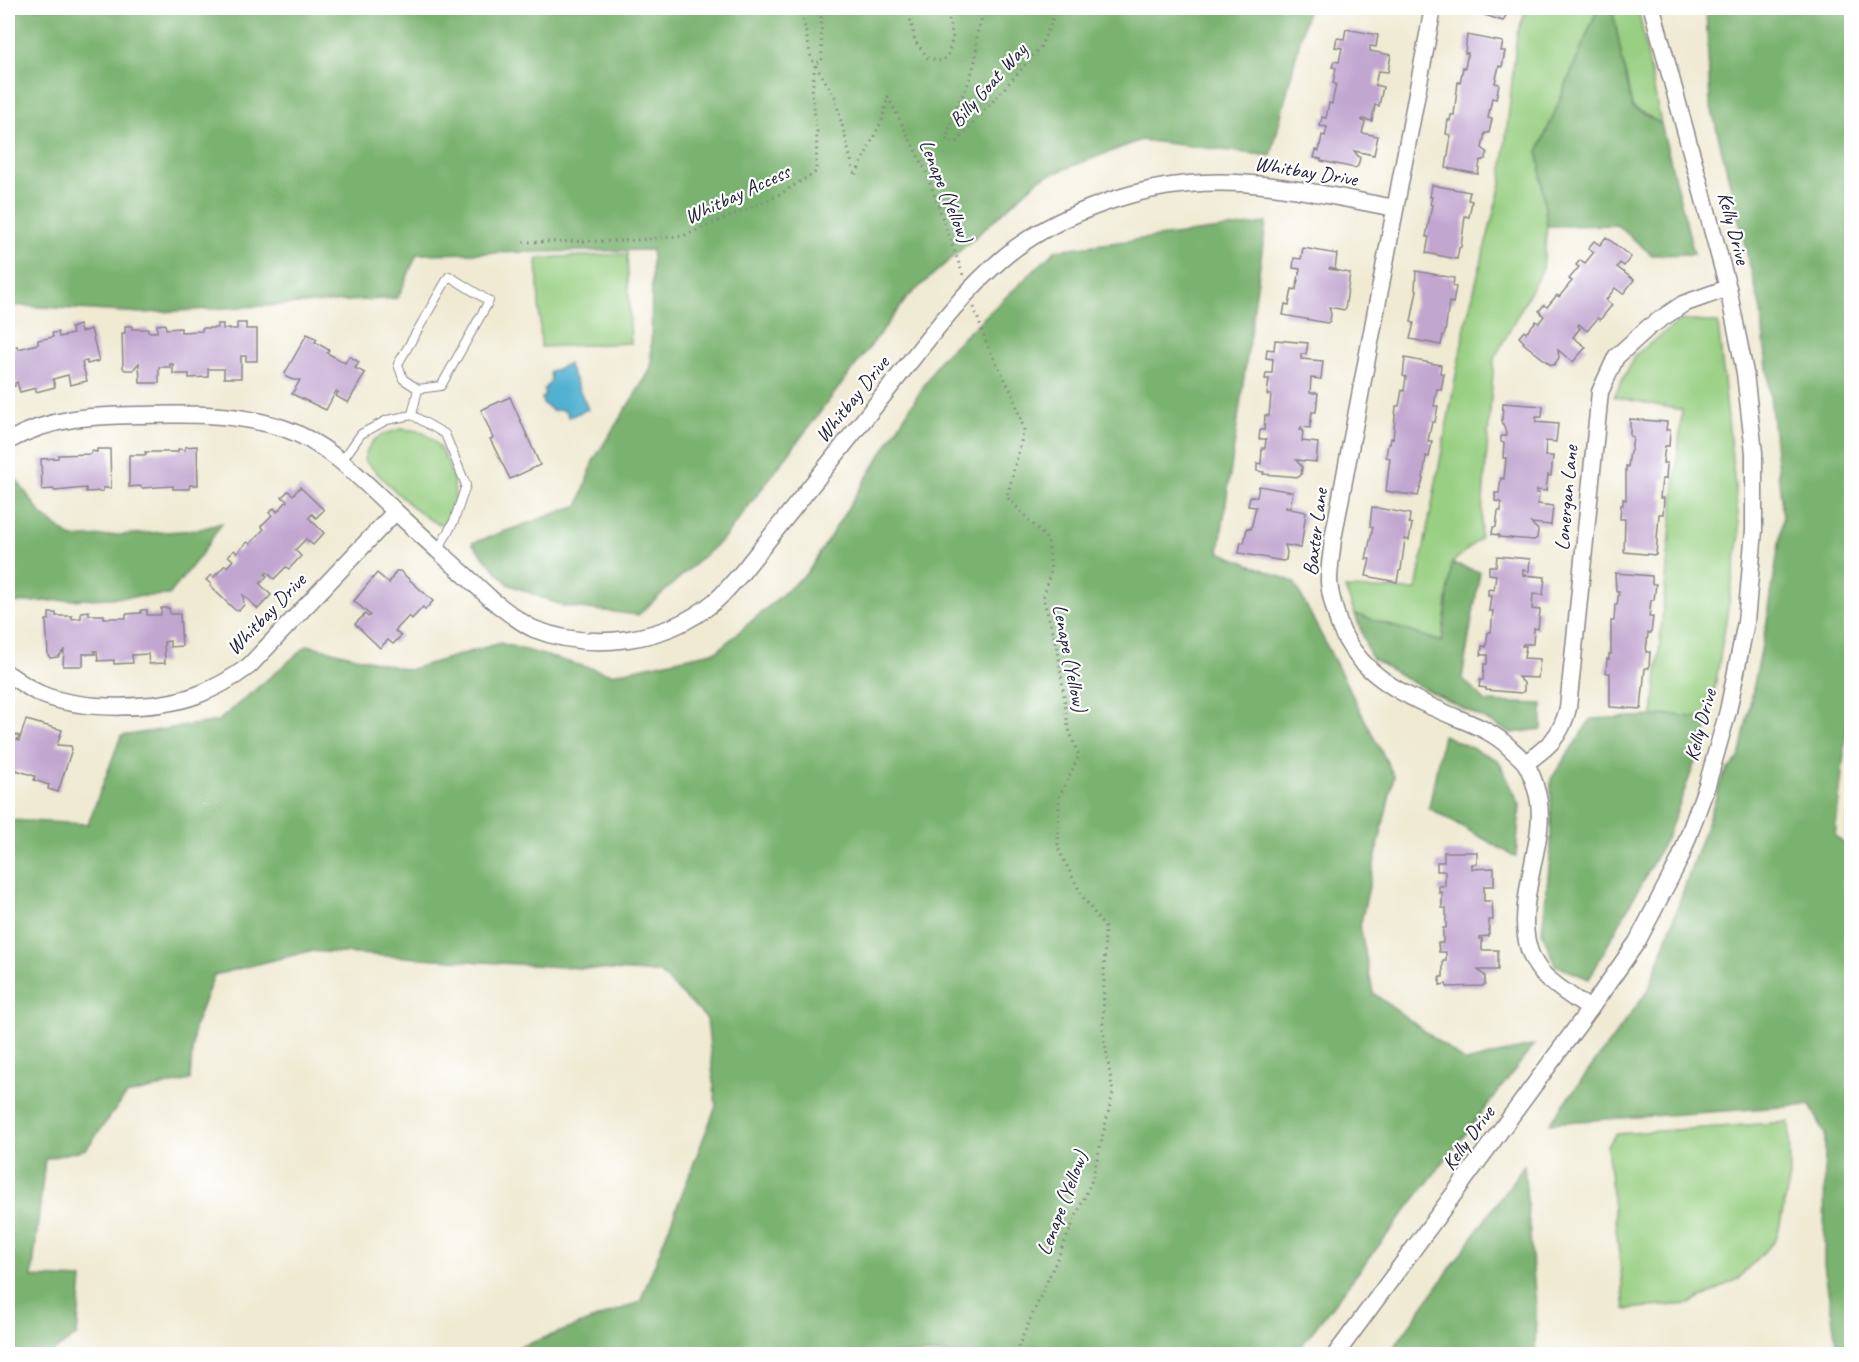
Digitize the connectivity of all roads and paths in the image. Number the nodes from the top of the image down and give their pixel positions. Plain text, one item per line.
1 (801, 8) edge
2 (821, 8) edge
3 (908, 8) edge
4 (948, 8) edge
5 (985, 8) edge
6 (1053, 8) edge
7 (1433, 8) edge
8 (1652, 8) edge
9 (815, 63) junction
10 (1395, 208) junction
11 (524, 242) dead end
12 (1728, 288) junction
13 (969, 291) junction
14 (418, 389) junction
15 (412, 415) junction
16 (8, 441) edge
17 (342, 461) junction
18 (396, 512) junction
19 (438, 550) junction
20 (8, 674) edge
21 (1526, 763) junction
22 (1590, 1009) junction
23 (1015, 1354) edge
24 (1336, 1354) edge

1 - 9 path, Lenape (Yellow)
2 - 9 path
3 - 4 path
5 - 6 path, Billy Goat Way
7 - 10 street, Baxter Lane
8 - 12 street, Kelly Drive
9 - 11 path, Whitbay Access
9 - 13 path, Lenape (Yellow)
10 - 13 street, Whitbay Drive
10 - 21 street, Baxter Lane
12 - 21 street, Lonergan Lane
12 - 22 street, Kelly Drive
13 - 19 street, Whitbay Drive
13 - 23 path, Lenape (Yellow)
14 - 14 lane
14 - 15 lane
15 - 17 lane
15 - 19 lane
16 - 17 street, Whitbay Drive
17 - 18 street, Whitbay Drive
18 - 19 street, Whitbay Drive
18 - 20 street, Whitbay Drive
21 - 22 street, Baxter Lane
22 - 24 street, Kelly Drive

